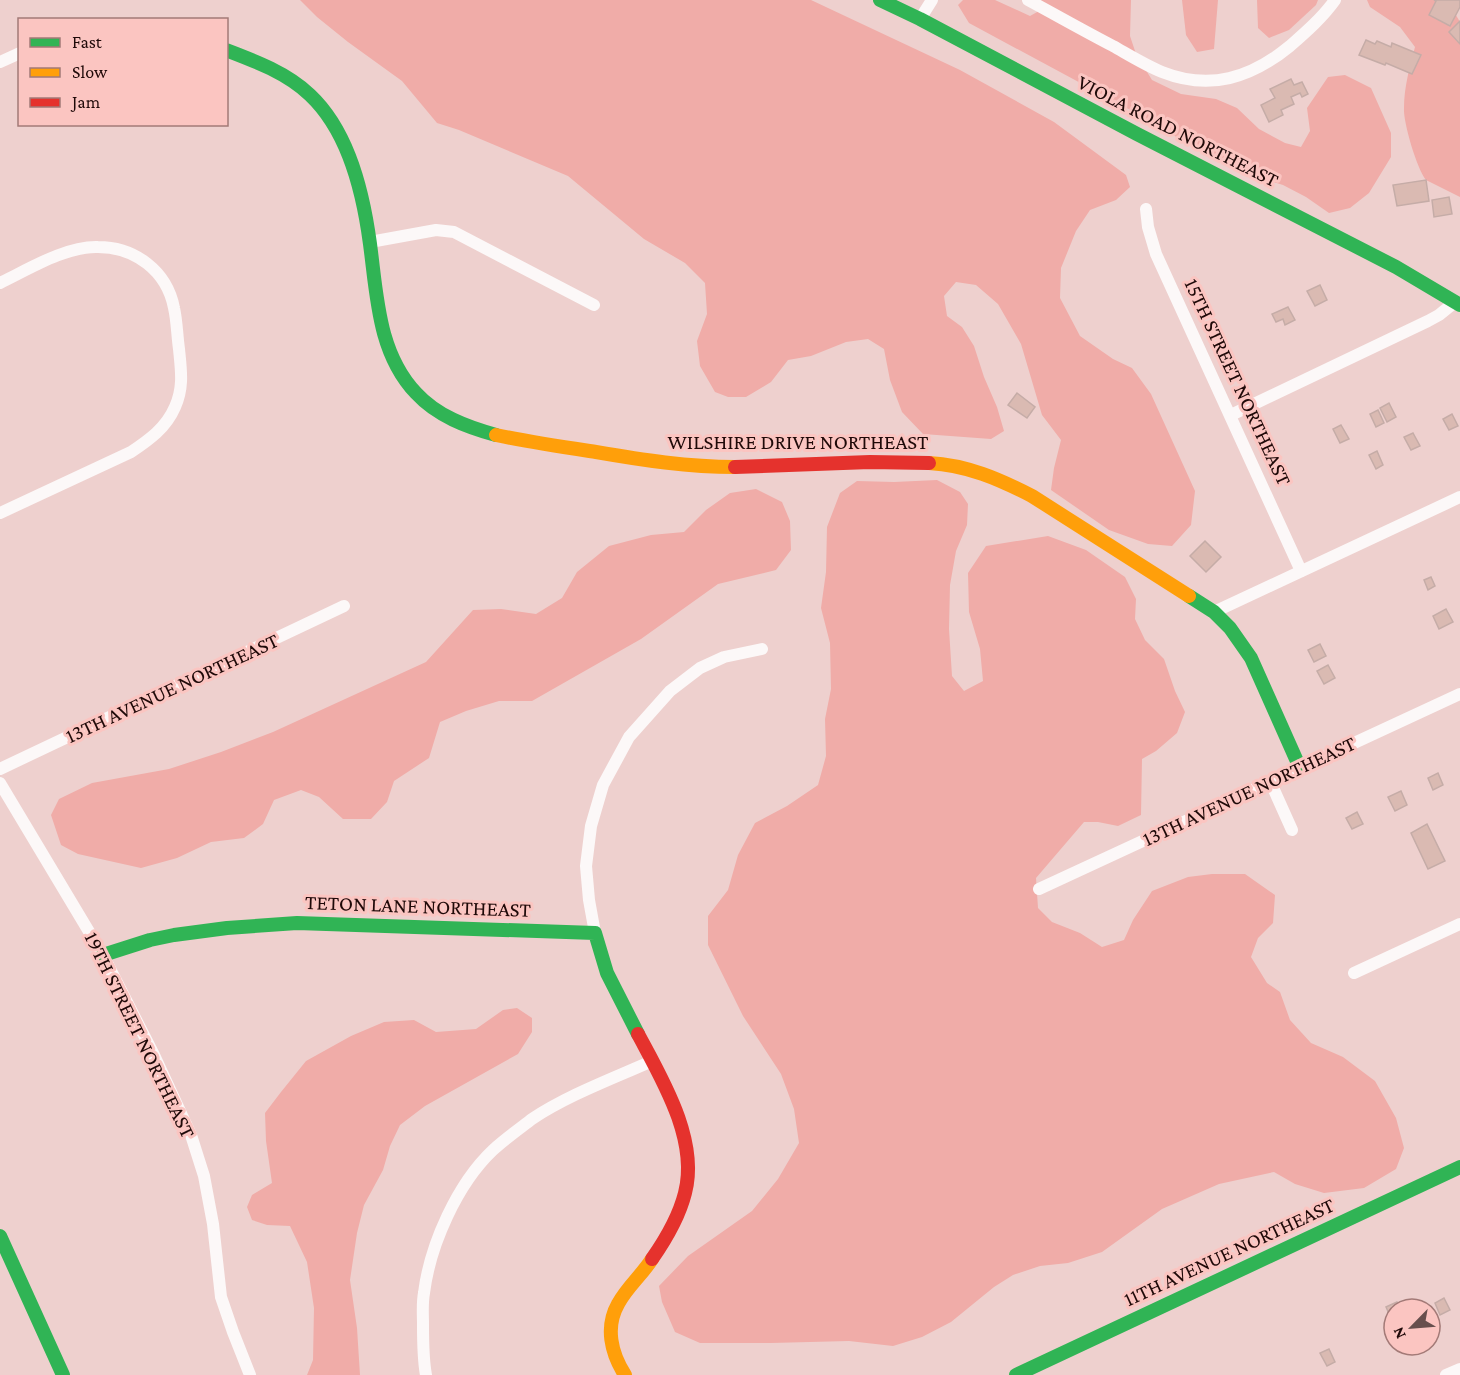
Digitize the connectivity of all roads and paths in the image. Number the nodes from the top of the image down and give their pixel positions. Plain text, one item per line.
1 (880, 0) edge
2 (932, 0) edge
3 (1028, 0) edge
4 (1335, 0) edge
5 (920, 19) junction
6 (228, 51) edge
7 (18, 55) edge
8 (0, 63) edge
9 (1146, 209) dead end
10 (370, 242) junction
11 (0, 283) edge
12 (1458, 303) edge
13 (594, 305) dead end
14 (1231, 415) junction
15 (1460, 497) edge
16 (0, 513) edge
17 (1301, 571) junction
18 (344, 606) dead end
19 (1214, 612) junction
20 (762, 649) dead end
21 (1460, 694) edge
22 (1300, 768) junction
23 (0, 769) edge
24 (1270, 782) junction
25 (0, 783) edge
26 (1292, 830) dead end
27 (1039, 889) dead end
28 (1460, 924) edge
29 (595, 933) junction
30 (103, 956) junction
31 (1354, 973) dead end
32 (652, 1061) junction
33 (1460, 1167) edge
34 (0, 1236) edge
35 (1460, 1369) edge
36 (63, 1375) edge
37 (250, 1375) edge
38 (426, 1375) edge
39 (625, 1375) edge
40 (1016, 1375) edge
41 (1446, 1375) edge

1 - 5 street, VIOLA ROAD NORTHEAST
2 - 5 street
3 - 4 street
5 - 12 street, VIOLA ROAD NORTHEAST
6 - 10 street, WILSHIRE DRIVE NORTHEAST
7 - 8 street
9 - 14 street, 15TH STREET NORTHEAST
10 - 13 street
10 - 19 street, WILSHIRE DRIVE NORTHEAST
11 - 16 street
12 - 14 street
14 - 17 street, 15TH STREET NORTHEAST
15 - 17 street
17 - 19 street
18 - 23 street, 13TH AVENUE NORTHEAST
19 - 22 street
20 - 29 street
21 - 22 street, 13TH AVENUE NORTHEAST
22 - 24 street, 13TH AVENUE NORTHEAST
24 - 26 street
24 - 27 street, 13TH AVENUE NORTHEAST
25 - 30 street, 19TH STREET NORTHEAST
28 - 31 street
29 - 30 street, TETON LANE NORTHEAST
29 - 32 street
30 - 37 street, 19TH STREET NORTHEAST
32 - 38 street
32 - 39 street
33 - 40 street, 11TH AVENUE NORTHEAST
34 - 36 street
35 - 41 street

